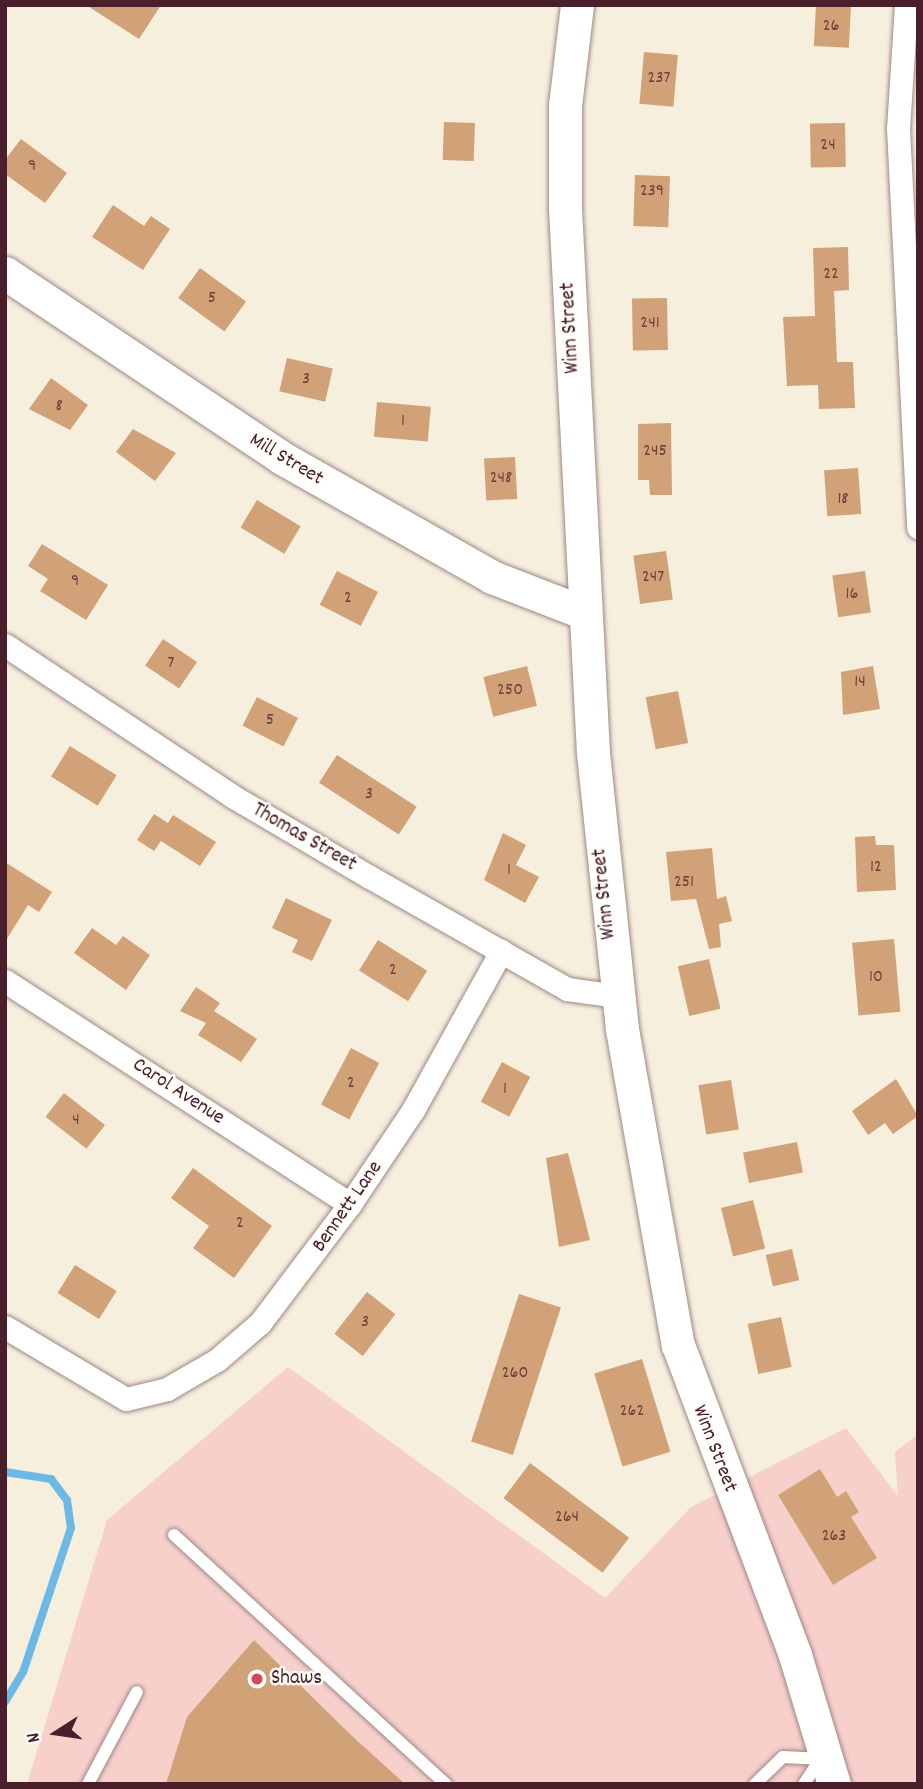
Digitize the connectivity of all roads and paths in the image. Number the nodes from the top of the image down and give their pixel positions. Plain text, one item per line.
1 (577, 5) edge
2 (906, 5) edge
3 (909, 48) edge
4 (5, 273) edge
5 (912, 336) edge
6 (918, 527) edge
7 (585, 613) junction
8 (5, 645) edge
9 (501, 951) junction
10 (5, 981) edge
11 (618, 996) junction
12 (350, 1204) junction
13 (5, 1327) edge
14 (174, 1535) dead end
15 (137, 1692) dead end
16 (825, 1765) edge
17 (88, 1784) edge
18 (446, 1784) edge
19 (755, 1784) edge
20 (804, 1784) edge
21 (844, 1784) edge

1 - 7 main road, Winn Street
2 - 3 street
3 - 5 street
4 - 7 main road, Mill Street
5 - 6 street
7 - 11 main road, Winn Street
8 - 9 street, Thomas Street
9 - 11 street, Thomas Street
9 - 12 street, Bennett Lane
10 - 12 street, Carol Avenue
11 - 16 main road, Winn Street
12 - 13 street, Bennett Lane
14 - 18 lane
15 - 17 lane
16 - 19 lane
16 - 20 lane
16 - 21 main road, Winn Street

